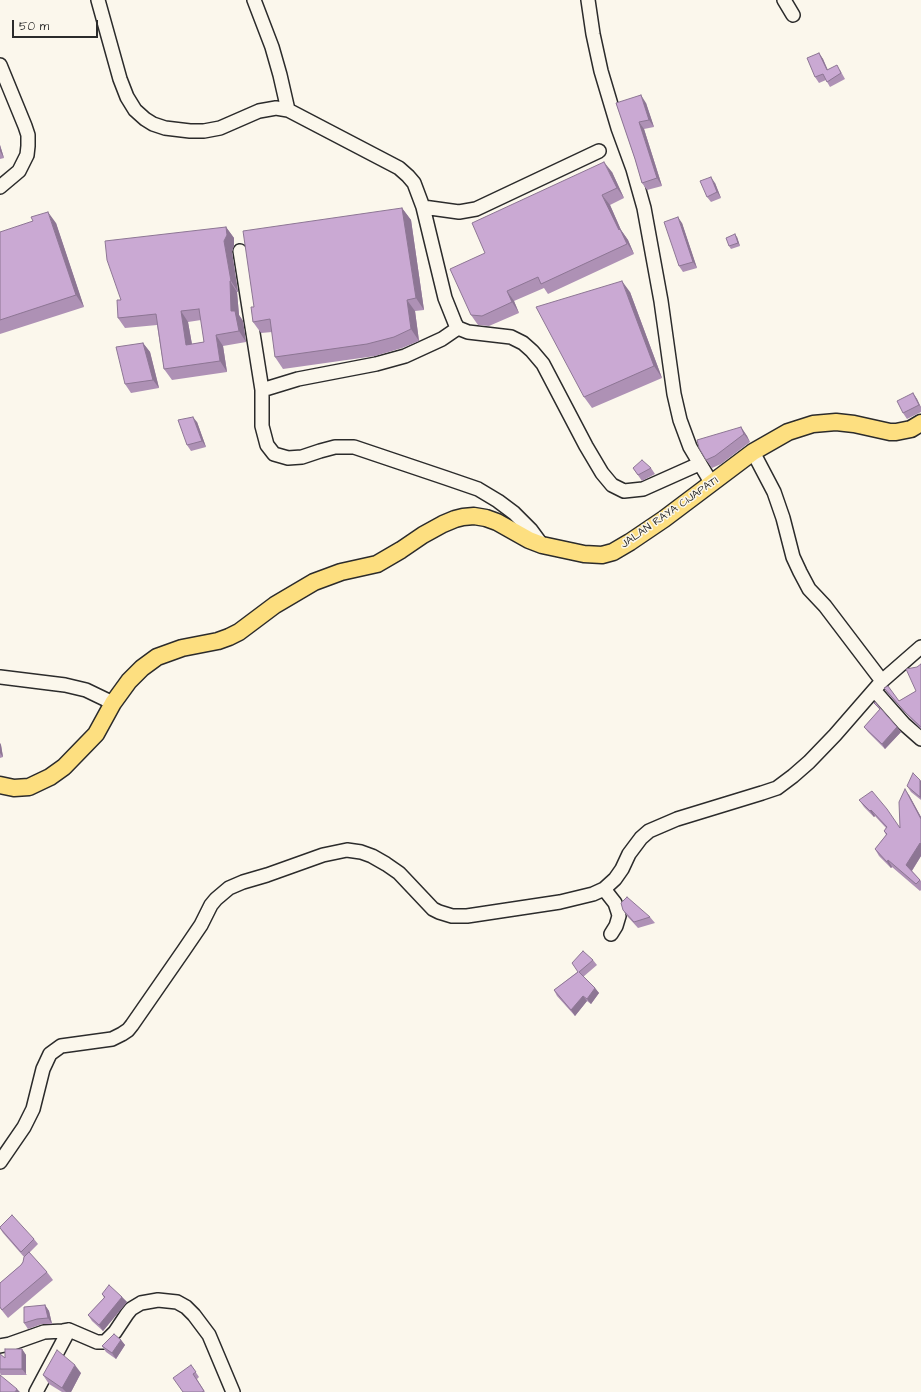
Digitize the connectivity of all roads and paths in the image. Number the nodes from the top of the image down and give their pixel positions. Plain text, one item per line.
1 (98, 0) edge
2 (254, 0) edge
3 (588, 0) edge
4 (784, 0) edge
5 (792, 15) dead end
6 (0, 65) edge
7 (288, 110) junction
8 (599, 151) dead end
9 (0, 187) edge
10 (423, 207) junction
11 (240, 251) dead end
12 (458, 328) junction
13 (262, 390) junction
14 (921, 423) edge
15 (753, 452) junction
16 (699, 464) junction
17 (712, 484) junction
18 (542, 545) junction
19 (921, 647) edge
20 (0, 677) edge
21 (878, 686) junction
22 (113, 703) junction
23 (921, 739) edge
24 (0, 785) edge
25 (604, 889) junction
26 (611, 934) dead end
27 (0, 1162) edge
28 (69, 1330) junction
29 (0, 1346) edge
30 (36, 1392) edge
31 (233, 1392) edge

1 - 7 street
2 - 7 street
3 - 16 street
4 - 5 street
6 - 9 street
7 - 10 street
8 - 10 street
10 - 12 street
11 - 13 street
12 - 13 street
12 - 16 street
13 - 18 street
14 - 15 main road, JALAN RAYA CIJAPATI
15 - 17 main road, JALAN RAYA CIJAPATI
15 - 21 street
16 - 17 street
17 - 18 main road, JALAN RAYA CIJAPATI
18 - 22 main road, JALAN RAYA CIJAPATI
19 - 21 street
20 - 22 street
21 - 23 street
21 - 25 street
22 - 24 main road, JALAN RAYA CIJAPATI
25 - 26 street
25 - 27 street
28 - 29 street
28 - 30 street
28 - 31 street

